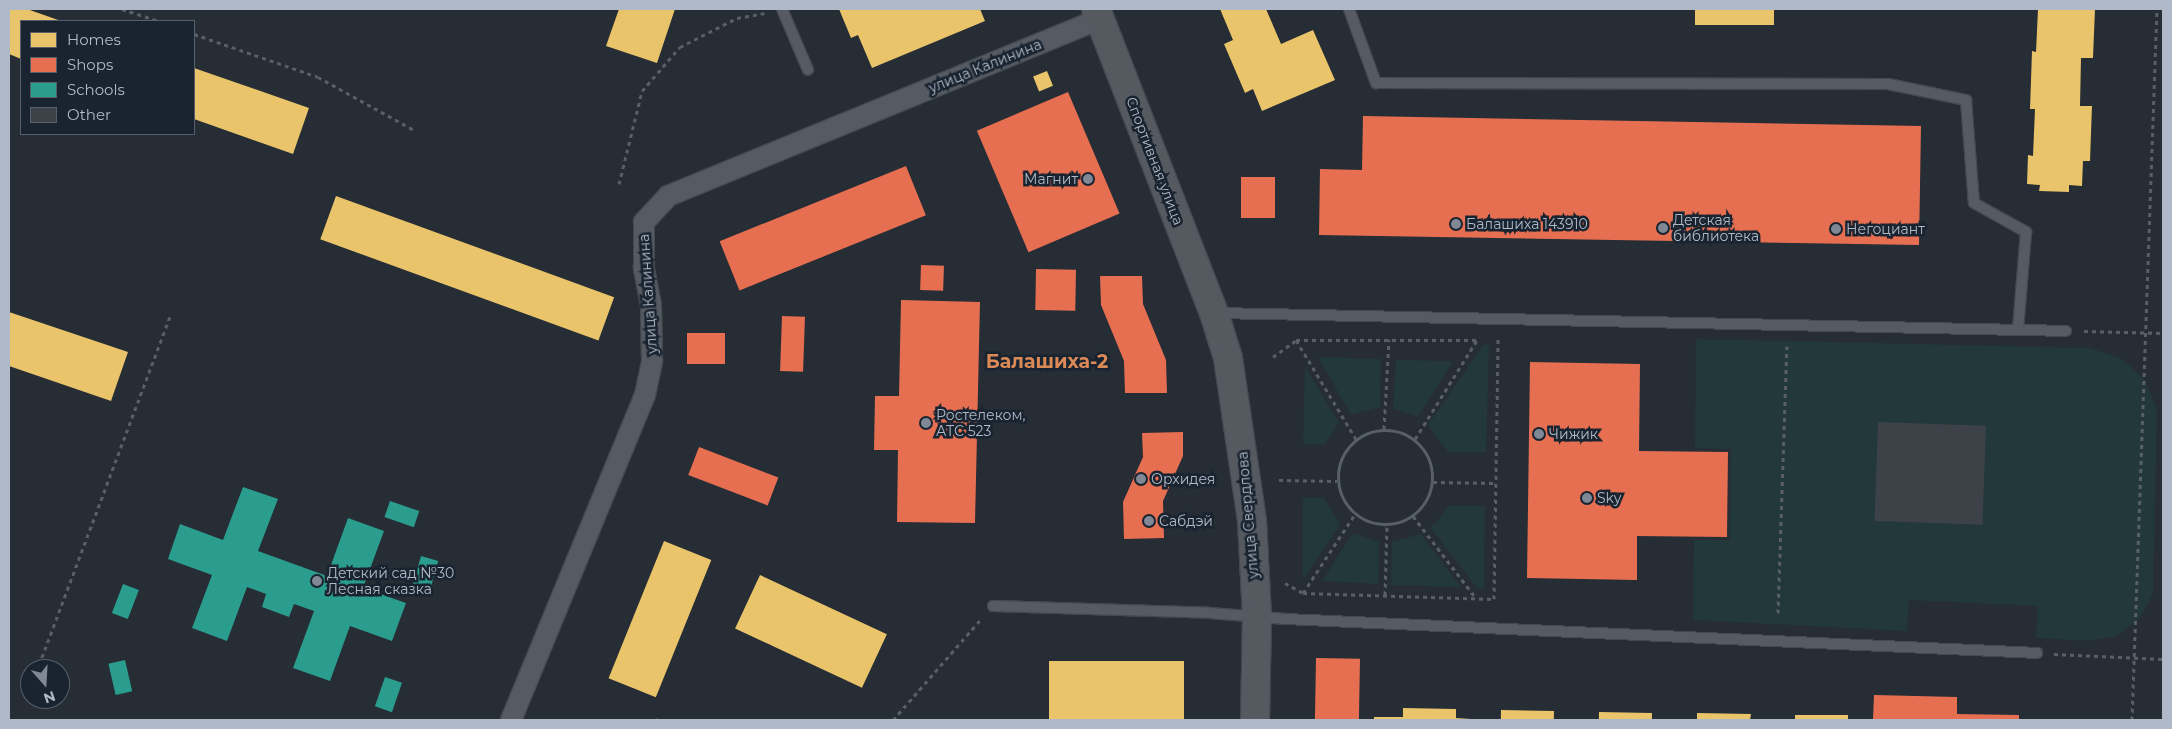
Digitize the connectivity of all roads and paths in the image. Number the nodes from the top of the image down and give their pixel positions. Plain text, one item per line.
1 (122, 9) edge
2 (1350, 9) edge
3 (2158, 9) edge
4 (782, 10) edge
5 (1098, 14) edge
6 (155, 20) edge
7 (195, 34) edge
8 (808, 70) dead end
9 (416, 131) dead end
10 (619, 184) dead end
11 (1214, 313) junction
12 (170, 317) dead end
13 (2018, 329) junction
14 (2066, 330) joint
15 (2144, 332) junction
16 (2163, 333) edge
17 (1389, 339) junction
18 (1492, 339) dead end
19 (1296, 340) junction
20 (1477, 340) junction
21 (1485, 340) dead end
22 (1787, 346) dead end
23 (1273, 357) dead end
24 (1384, 429) junction
25 (1356, 439) junction
26 (1414, 439) junction
27 (1279, 480) dead end
28 (1338, 481) junction
29 (1433, 482) junction
30 (1496, 484) junction
31 (1355, 514) junction
32 (1413, 516) junction
33 (1387, 525) junction
34 (1285, 583) dead end
35 (1303, 593) junction
36 (1386, 595) junction
37 (1476, 599) junction
38 (993, 606) joint
39 (1778, 613) dead end
40 (1257, 617) junction
41 (2037, 653) joint
42 (2134, 657) junction
43 (41, 659) edge
44 (2163, 659) edge
45 (511, 720) edge
46 (893, 720) edge
47 (1255, 720) edge
48 (2132, 720) edge

1 - 6 path
2 - 13 lane
3 - 15 path
4 - 8 lane
4 - 10 path
5 - 11 main road, Спортивная улица
5 - 45 street, улица Калинина
7 - 9 path
11 - 13 lane
11 - 40 main road, улица Свердлова
12 - 43 path
13 - 14 lane
14 - 15 path
15 - 16 path
15 - 42 path
17 - 19 path
17 - 20 path
17 - 24 path
18 - 30 path
19 - 23 path
19 - 25 path
20 - 21 path
20 - 26 path
22 - 39 path
24 - 25 path
24 - 26 path
25 - 28 path
26 - 29 path
27 - 28 path
28 - 31 path
29 - 30 path
29 - 32 path
30 - 37 path
31 - 33 path
31 - 35 path
32 - 33 path
32 - 37 path
33 - 36 path
34 - 35 path
35 - 36 path
36 - 37 path
38 - 40 lane
38 - 46 path
40 - 41 lane
40 - 47 main road, улица Свердлова
41 - 42 path
42 - 44 path
42 - 48 path

